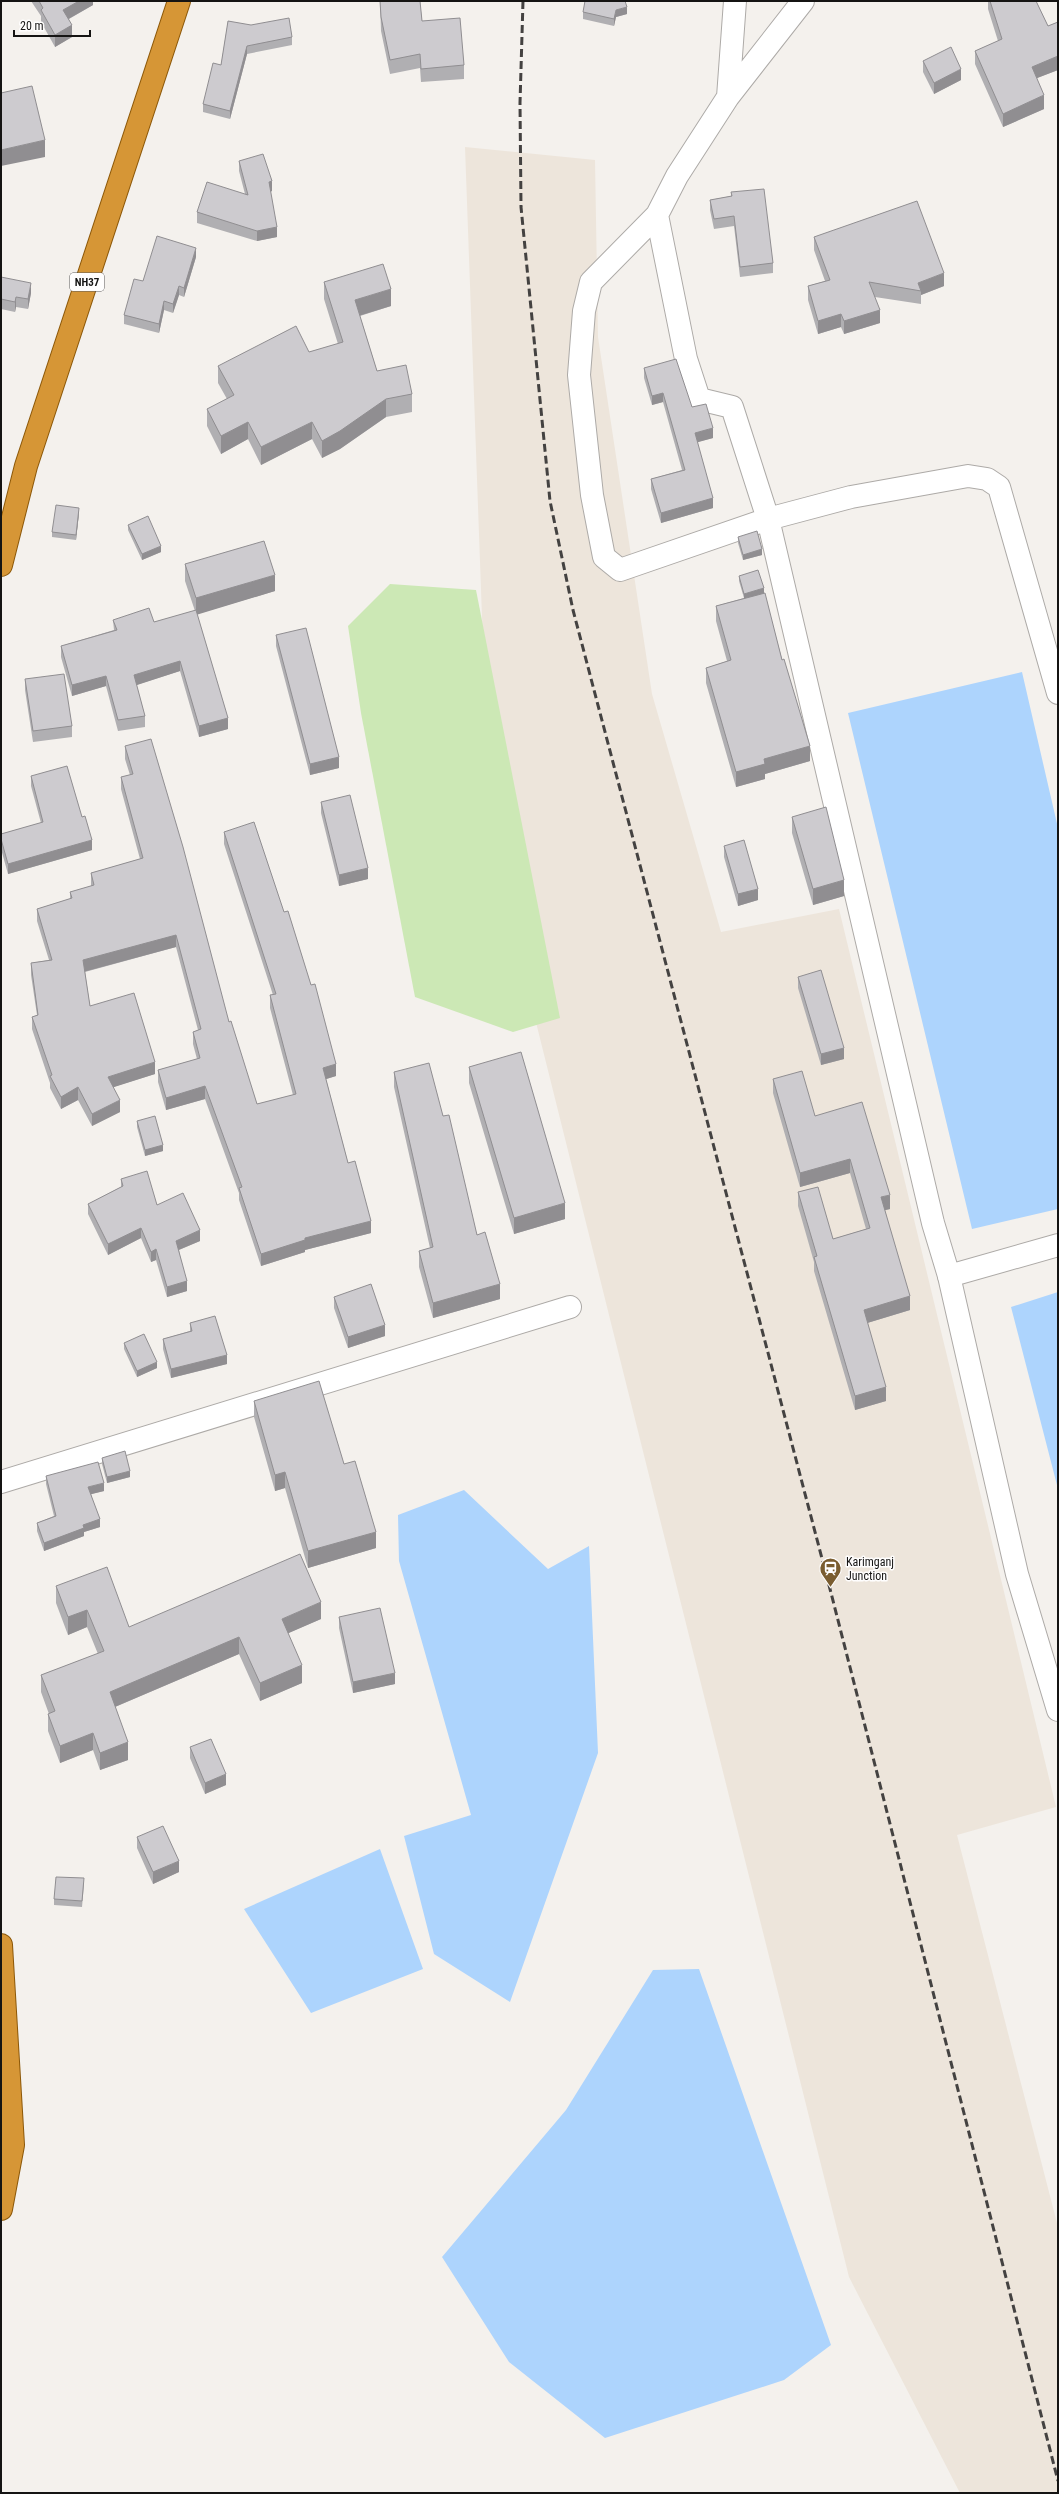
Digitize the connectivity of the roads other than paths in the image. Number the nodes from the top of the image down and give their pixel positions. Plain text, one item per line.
1 (179, 1) edge
2 (735, 1) edge
3 (803, 1) edge
4 (728, 97) junction
5 (657, 216) junction
6 (768, 520) junction
7 (1, 565) edge
8 (1058, 693) edge
9 (1058, 1245) edge
10 (949, 1276) junction
11 (570, 1307) dead end
12 (1, 1482) edge
13 (1058, 1710) edge
14 (1, 1945) edge
15 (1, 2209) edge

1 - 7 highway, NH37
2 - 4 street
3 - 4 street
4 - 5 street
5 - 6 street
5 - 6 street
6 - 8 street
6 - 10 street
9 - 10 street
10 - 13 street
11 - 12 street
14 - 15 highway

